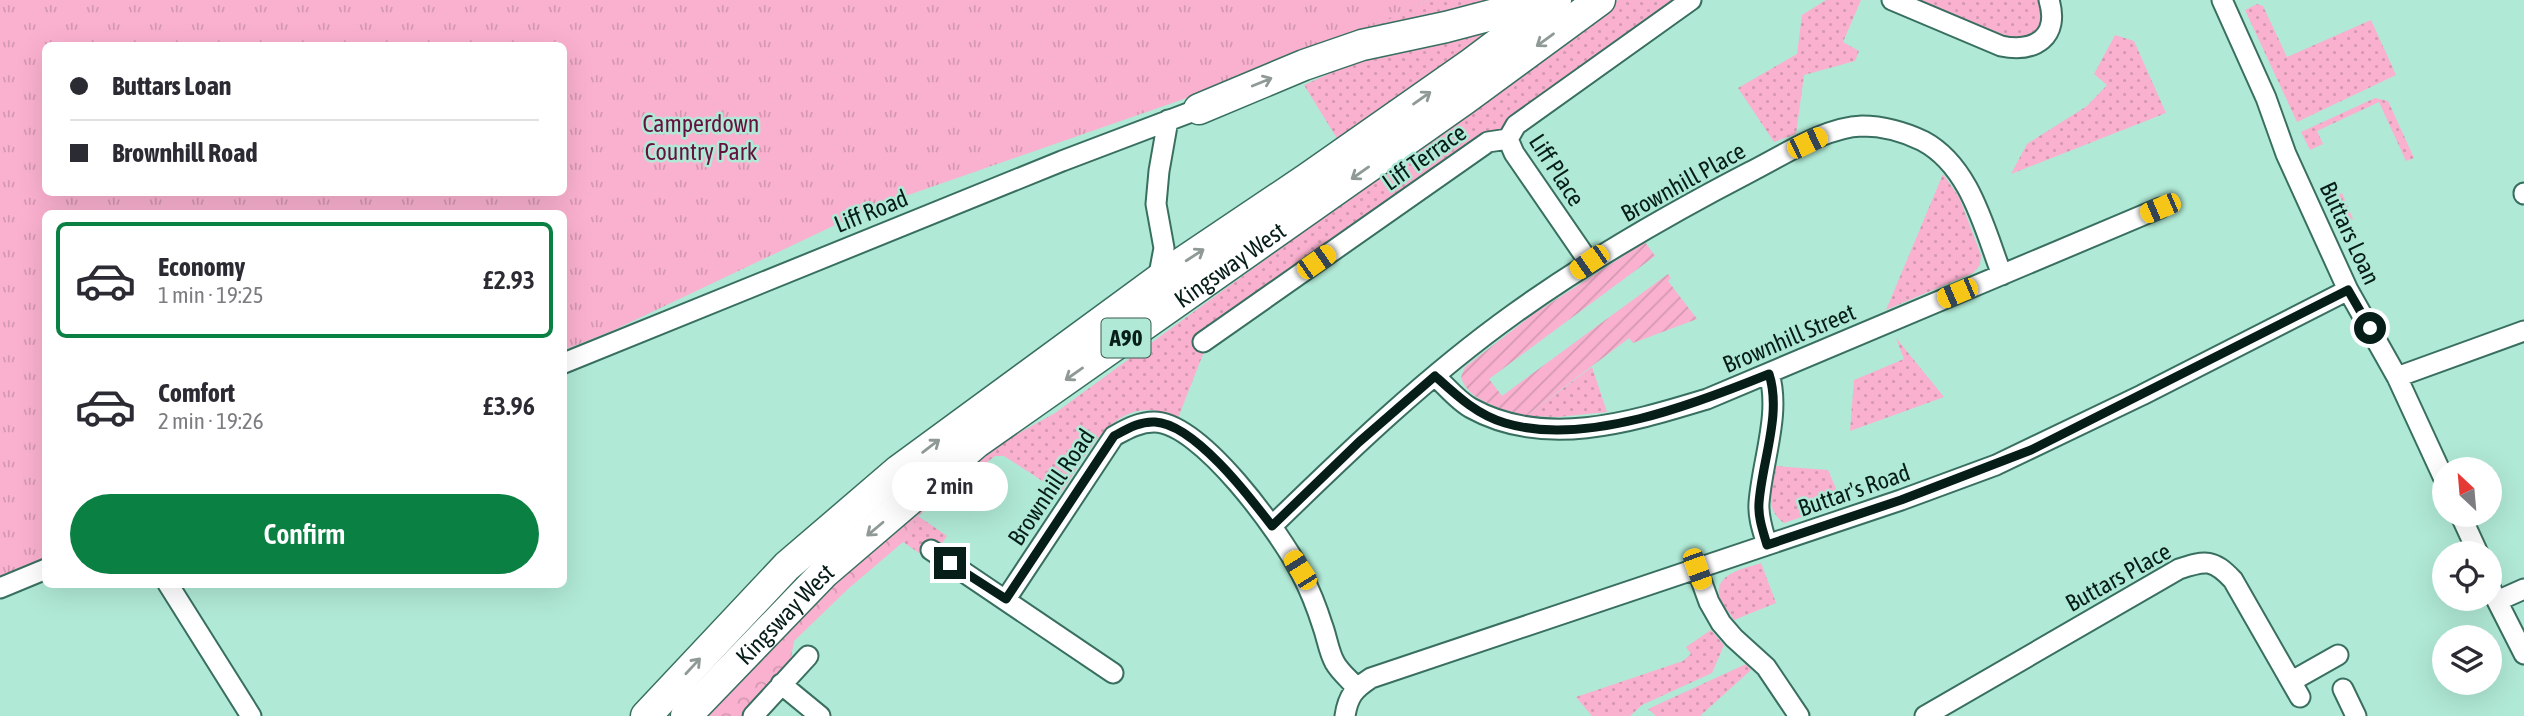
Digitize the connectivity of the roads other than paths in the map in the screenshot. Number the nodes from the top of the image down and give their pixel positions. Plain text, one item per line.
1 (1548, 0) edge
2 (1556, 0) edge
3 (1600, 0) edge
4 (1691, 0) edge
5 (1892, 0) edge
6 (2049, 0) edge
7 (2222, 0) edge
8 (1199, 108) joint
9 (1168, 120) junction
10 (1508, 139) junction
11 (2160, 208) dead end
12 (1589, 262) junction
13 (2002, 275) junction
14 (1158, 280) junction
15 (2348, 290) junction
16 (2524, 331) edge
17 (1216, 340) dead end
18 (567, 362) edge
19 (1769, 374) junction
20 (1435, 376) junction
21 (2398, 377) junction
22 (2434, 457) edge
23 (1272, 526) junction
24 (1767, 545) junction
25 (930, 550) dead end
26 (1697, 569) junction
27 (42, 571) edge
28 (0, 587) edge
29 (171, 588) edge
30 (2524, 589) edge
31 (2502, 593) edge
32 (1006, 599) junction
33 (2502, 611) edge
34 (2524, 654) edge
35 (2338, 655) dead end
36 (808, 656) dead end
37 (1113, 673) dead end
38 (782, 684) junction
39 (1356, 687) junction
40 (2343, 689) dead end
41 (251, 716) edge
42 (646, 716) edge
43 (686, 716) edge
44 (753, 716) edge
45 (820, 716) edge
46 (1345, 716) edge
47 (1799, 716) edge
48 (1925, 716) edge
49 (2356, 716) edge

8 -> 1 highway
14 -> 2 highway, Kingsway West / A90
3 -> 43 highway, Kingsway West / A90
4 - 10 street, Liff Terrace
5 - 6 street
7 - 15 street, Buttars Loan
8 - 9 street, Liff Road
9 - 14 street
9 - 18 street, Liff Road
10 - 12 street, Liff Place
10 - 17 street, Liff Terrace
11 - 13 street, Brownhill Street
12 - 13 street, Brownhill Place
12 - 20 street, Brownhill Place
13 - 19 street, Brownhill Street
42 -> 14 highway, Kingsway West / A90
15 - 21 street, Buttars Loan
15 - 24 street, Buttar's Road
16 - 21 street
19 - 20 street, Brownhill Street
19 - 24 street
20 - 23 street, Brownhill Place
21 - 22 street, Buttars Loan
23 - 32 street, Brownhill Road
23 - 39 street, Brownhill Road
24 - 26 street, Buttar's Road
25 - 32 street
26 - 39 street, Buttar's Road
26 - 47 street
27 - 28 street
29 - 41 street
30 - 31 street
32 - 37 street
33 - 34 street
35 - 48 street, Buttars Place
36 - 38 street
38 - 44 street
38 - 45 street
39 - 46 street
40 - 49 street

